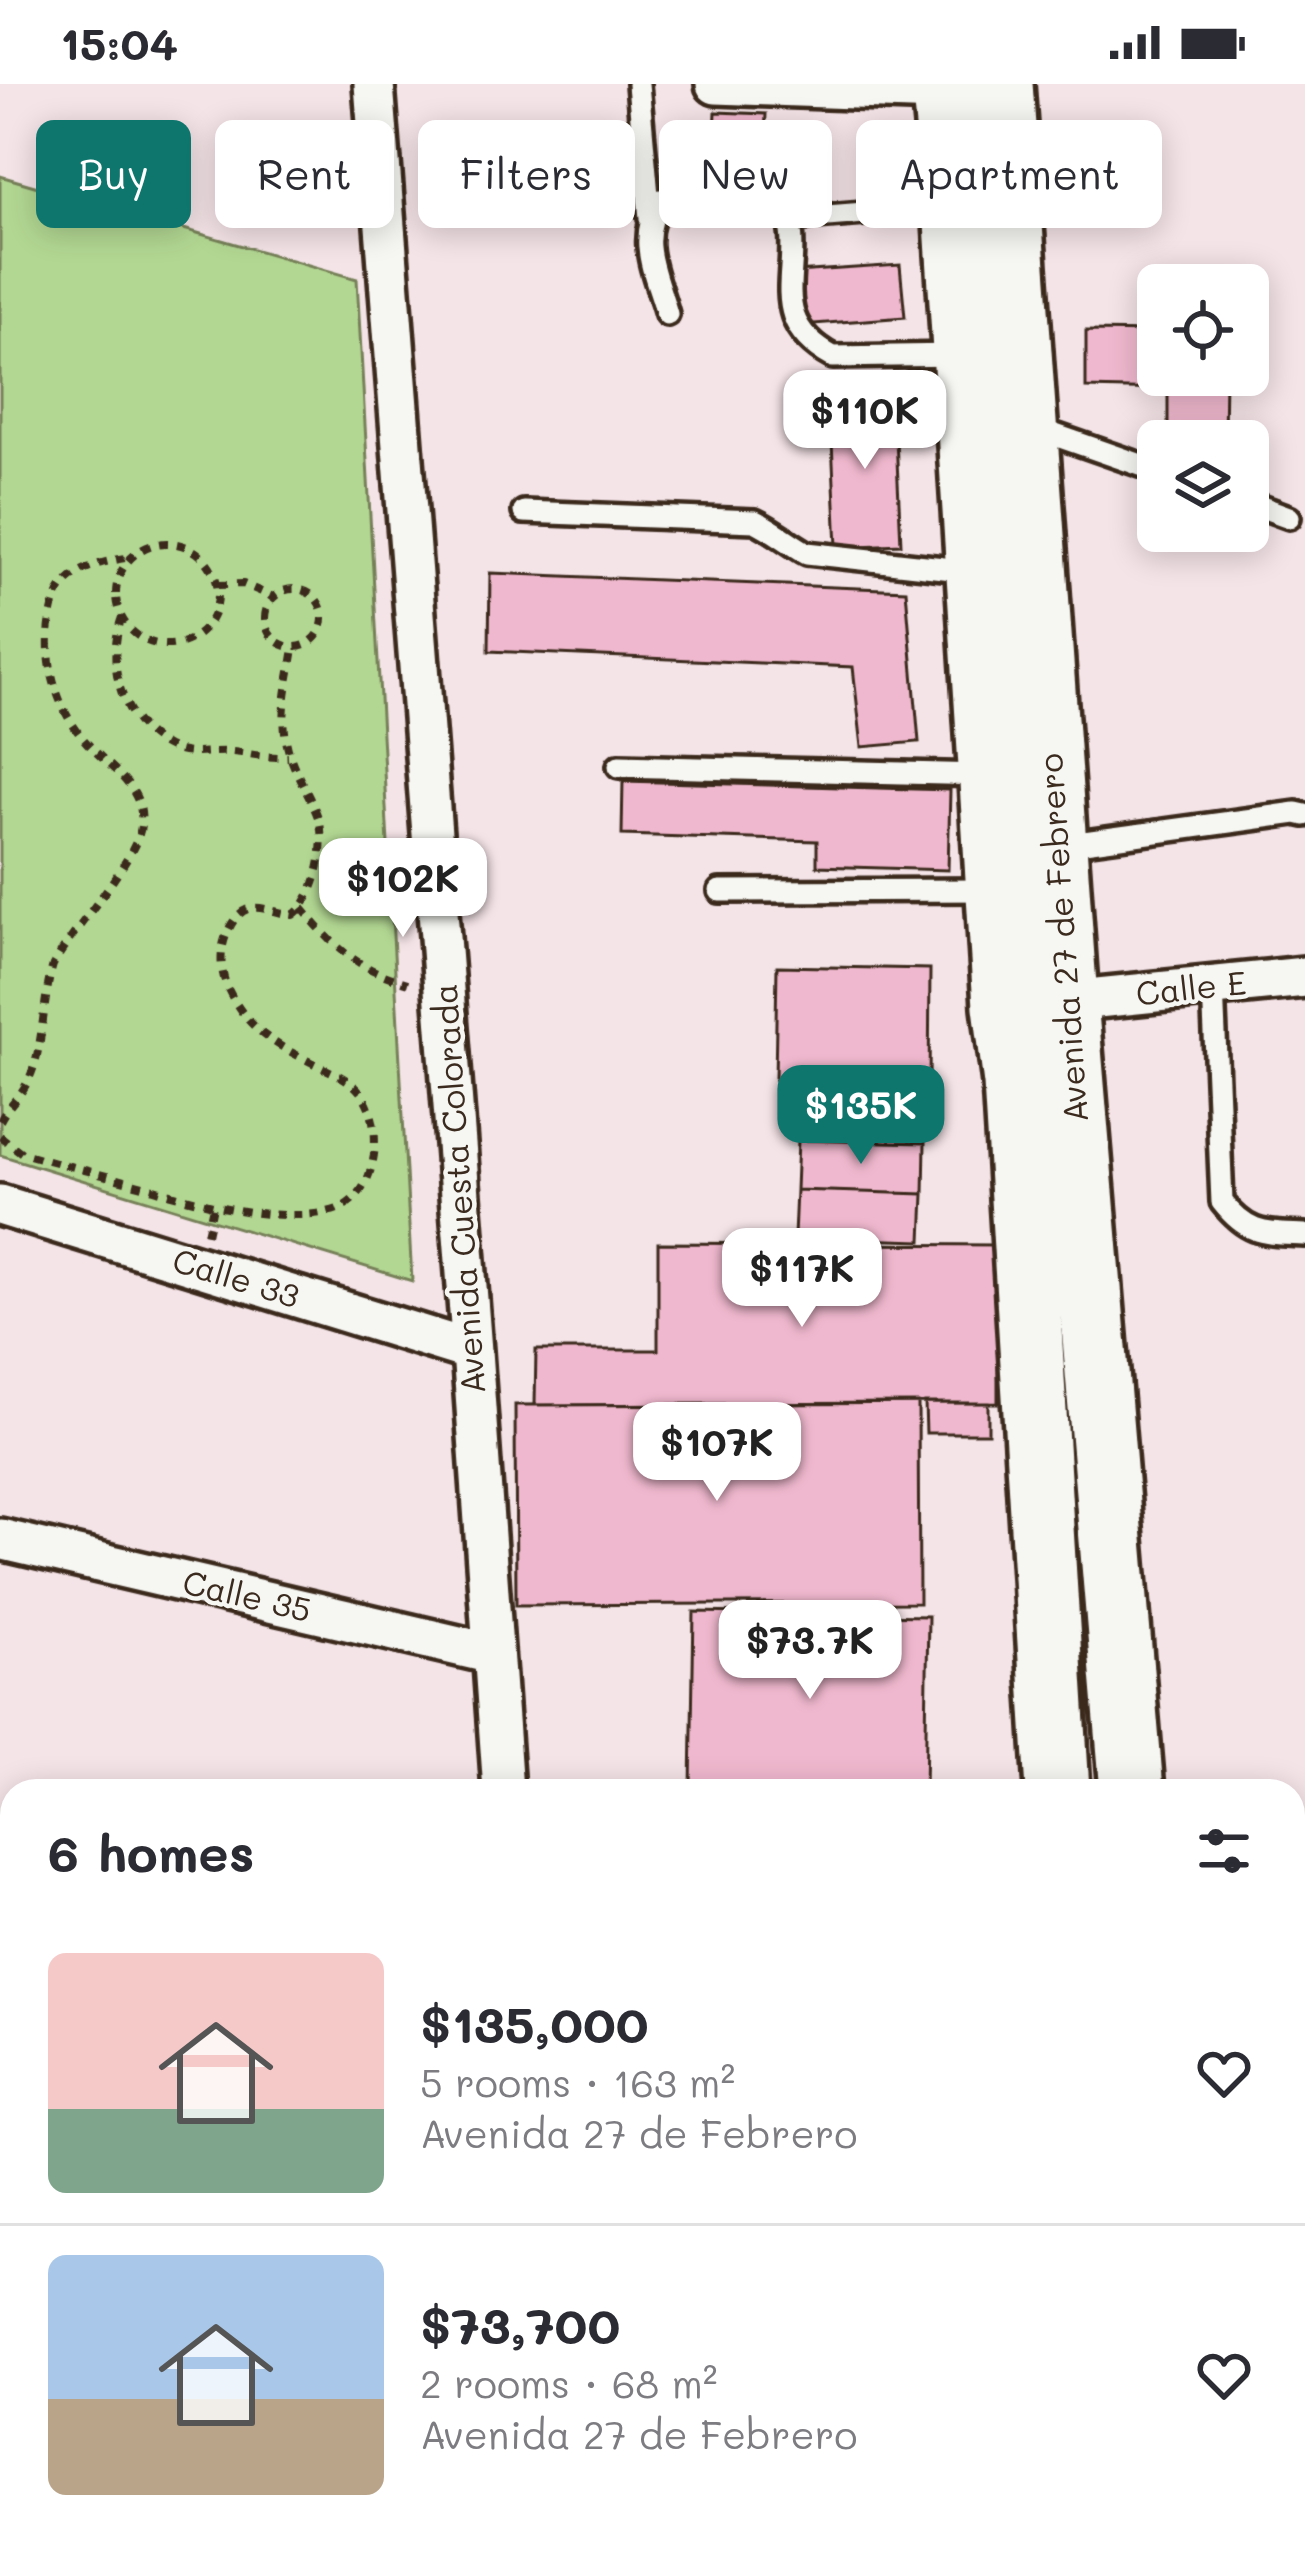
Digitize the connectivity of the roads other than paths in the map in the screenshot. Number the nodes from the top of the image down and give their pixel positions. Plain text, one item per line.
1 (374, 84) edge
2 (638, 84) edge
3 (716, 84) edge
4 (973, 89) edge
5 (968, 120) edge
6 (659, 203) edge
7 (650, 218) junction
8 (792, 228) edge
9 (956, 228) edge
10 (667, 314) dead end
11 (964, 355) junction
12 (1025, 424) junction
13 (1137, 464) edge
14 (1269, 510) edge
15 (524, 512) dead end
16 (1288, 517) dead end
17 (978, 572) junction
18 (619, 766) dead end
19 (992, 775) junction
20 (1305, 815) edge
21 (1056, 846) junction
22 (998, 890) junction
23 (720, 891) dead end
24 (1305, 976) edge
25 (1213, 986) junction
26 (1066, 1001) junction
27 (1005, 1006) junction
28 (0, 1204) edge
29 (1305, 1235) edge
30 (472, 1352) junction
31 (0, 1539) edge
32 (493, 1654) junction
33 (501, 1779) edge
34 (1057, 1779) edge
35 (1131, 1779) edge

1 - 30 street, Avenida Cuesta Colorada
2 - 7 lane
3 - 4 street
4 - 5 main road, Avenida 27 de Febrero
4 - 12 main road, Avenida 27 de Febrero
6 - 7 lane
7 - 10 lane
8 - 11 lane
9 - 11 main road, Avenida 27 de Febrero
11 - 17 main road, Avenida 27 de Febrero
12 - 13 lane
12 - 21 main road, Avenida 27 de Febrero
14 - 16 lane
15 - 17 lane
17 - 19 main road, Avenida 27 de Febrero
18 - 19 lane
19 - 22 main road, Avenida 27 de Febrero
20 - 21 lane
21 - 26 main road, Avenida 27 de Febrero
22 - 23 lane
22 - 27 main road, Avenida 27 de Febrero
24 - 25 street, Calle E
25 - 26 street, Calle E
25 - 29 lane
26 - 27 street, Calle E
26 - 35 main road, Avenida 27 de Febrero
27 - 34 main road, Avenida 27 de Febrero
28 - 30 street, Calle 33
30 - 32 street, Avenida Cuesta Colorada
31 - 32 street, Calle 35
32 - 33 street, Avenida Cuesta Colorada

